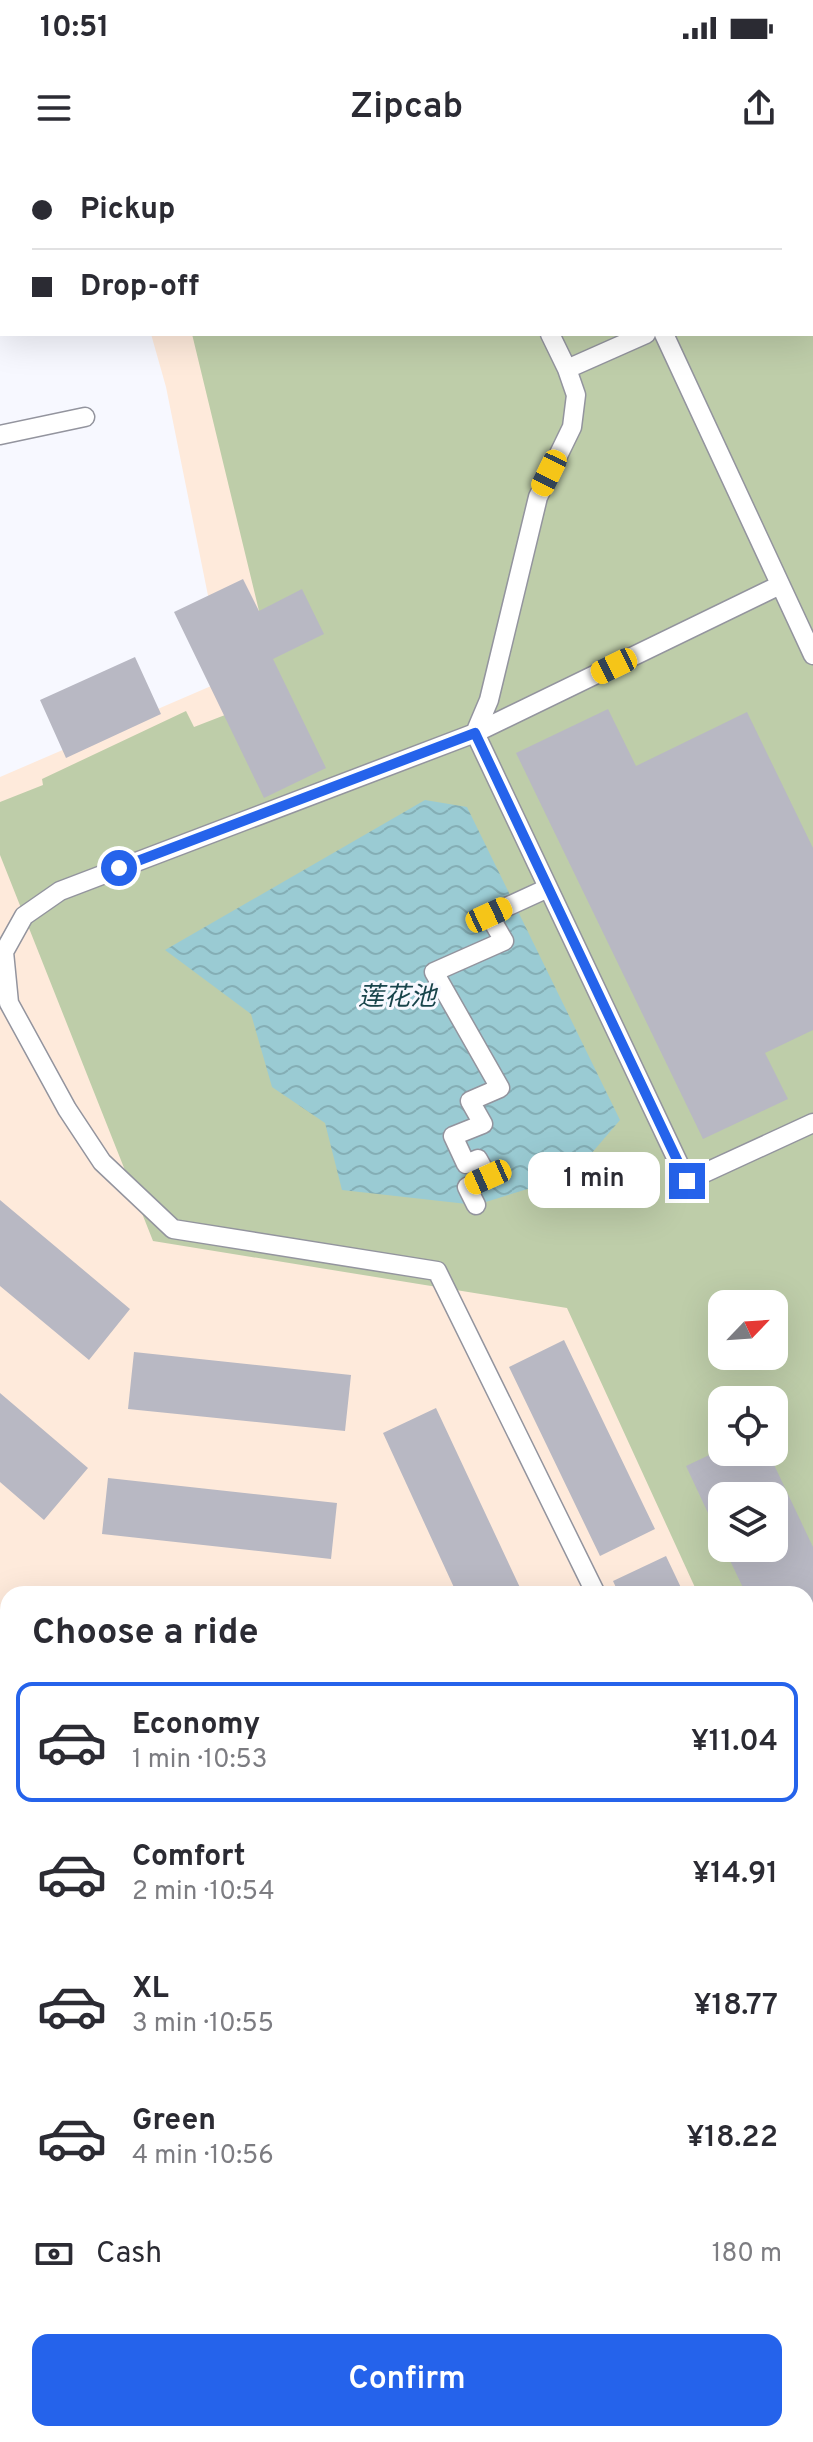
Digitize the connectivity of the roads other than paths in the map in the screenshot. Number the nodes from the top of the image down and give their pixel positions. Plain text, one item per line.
1 (551, 336) edge
2 (641, 336) edge
3 (665, 336) edge
4 (567, 369) junction
5 (85, 417) dead end
6 (0, 435) edge
7 (780, 585) junction
8 (813, 655) edge
9 (475, 733) junction
10 (548, 888) junction
11 (813, 1123) edge
12 (476, 1205) dead end
13 (592, 1586) edge

1 - 4 lane
2 - 4 lane
3 - 7 lane
4 - 9 lane
5 - 6 lane
7 - 8 lane
7 - 9 lane
9 - 10 lane
9 - 13 lane
10 - 11 lane
10 - 12 lane

